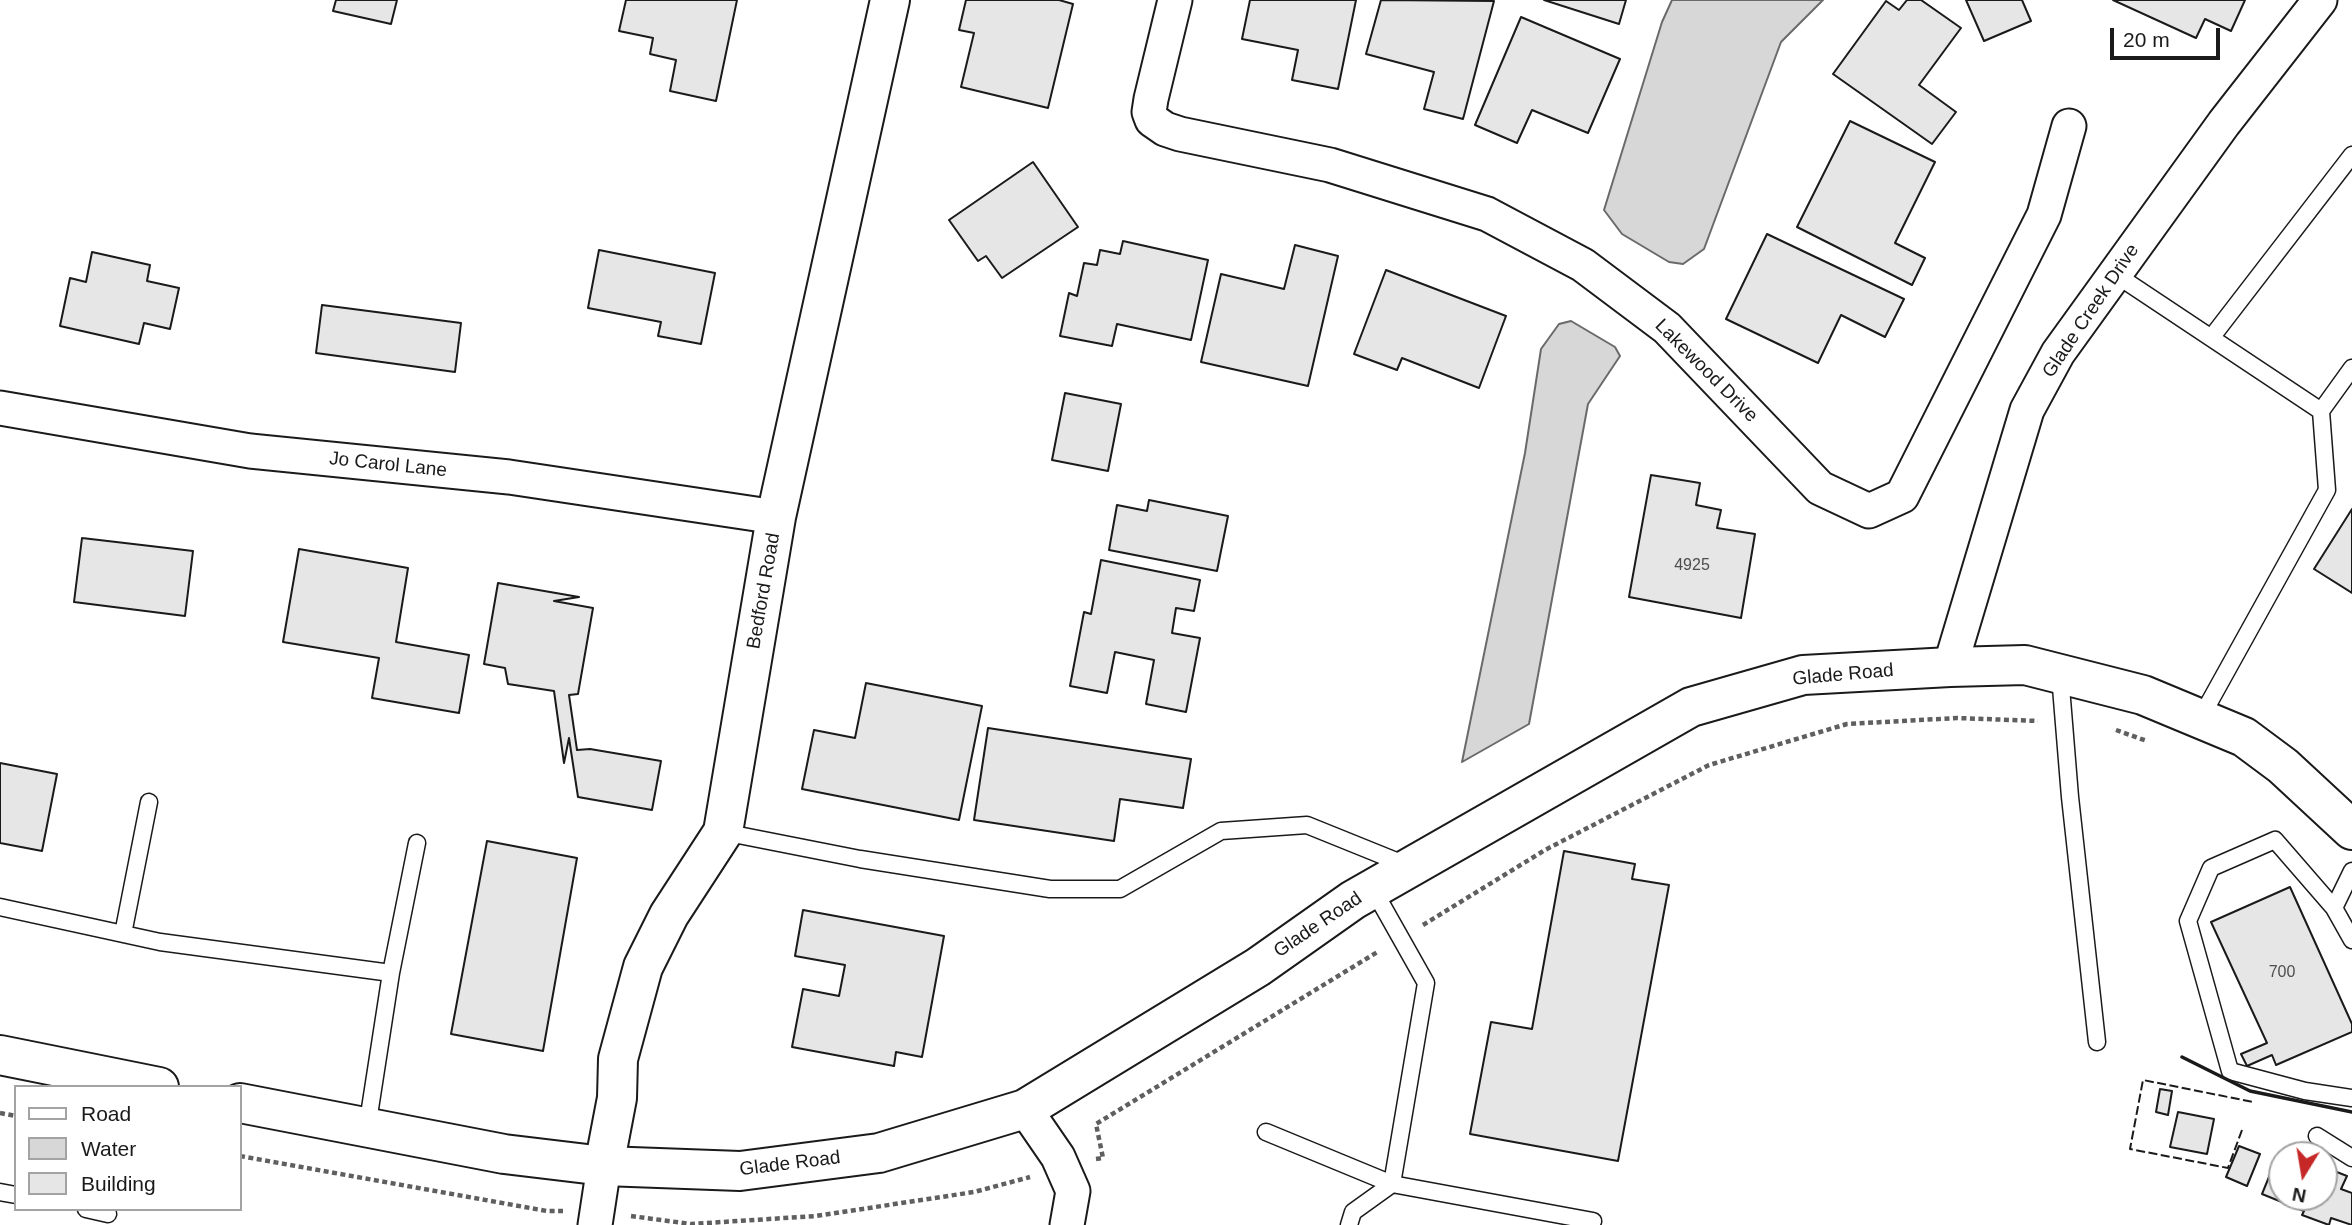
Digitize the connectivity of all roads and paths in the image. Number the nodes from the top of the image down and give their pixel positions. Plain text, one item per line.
1 (890, 0) edge
2 (1175, 0) edge
3 (2320, 0) edge
4 (2069, 126) dead end
5 (2352, 155) edge
6 (2115, 274) junction
7 (2211, 338) junction
8 (2352, 368) edge
9 (0, 408) edge
10 (2321, 411) junction
11 (776, 517) junction
12 (1950, 667) junction
13 (2060, 674) junction
14 (2200, 719) junction
15 (2064, 722) junction
16 (2158, 745) dead end
17 (149, 802) dead end
18 (2352, 830) edge
19 (723, 832) junction
20 (417, 843) dead end
21 (1411, 867) junction
22 (2352, 872) edge
23 (1373, 889) junction
24 (0, 907) edge
25 (2334, 908) junction
26 (123, 934) junction
27 (1401, 938) junction
28 (2352, 940) edge
29 (391, 973) junction
30 (2097, 1042) dead end
31 (0, 1055) edge
32 (149, 1085) edge
33 (2352, 1098) edge
34 (242, 1103) edge
35 (1025, 1109) junction
36 (367, 1128) junction
37 (1266, 1132) dead end
38 (2317, 1136) dead end
39 (242, 1156) edge
40 (2352, 1158) edge
41 (604, 1166) junction
42 (1063, 1168) junction
43 (1392, 1184) junction
44 (95, 1211) edge
45 (108, 1214) dead end
46 (597, 1218) edge
47 (1593, 1222) dead end
48 (1067, 1225) edge
49 (1349, 1225) edge

1 - 11 main road, Bedford Road
2 - 4 street, Lakewood Drive
3 - 6 street, Glade Creek Drive
5 - 7 lane
6 - 7 lane
6 - 12 street, Glade Creek Drive
7 - 10 lane
8 - 10 lane
9 - 11 street, Jo Carol Lane
10 - 14 lane
11 - 19 main road, Bedford Road
12 - 13 main road, Glade Road
12 - 21 main road, Glade Road
13 - 14 main road, Glade Road
13 - 15 lane
14 - 18 main road, Glade Road
15 - 16 path
15 - 27 path
15 - 30 lane
17 - 26 lane
19 - 21 lane
19 - 41 main road, Bedford Road
20 - 29 lane
21 - 23 main road, Glade Road
22 - 25 lane
23 - 27 lane
23 - 35 main road, Glade Road
24 - 26 lane
25 - 28 lane
25 - 33 lane
26 - 29 lane
27 - 42 path
27 - 43 lane
29 - 36 lane
31 - 32 main road
34 - 36 main road, Glade Road
35 - 41 main road, Glade Road
35 - 42 street
36 - 41 main road, Glade Road
37 - 43 lane
38 - 40 lane
39 - 46 path
41 - 46 street
42 - 46 path
42 - 48 street
43 - 47 lane
43 - 49 lane
44 - 45 lane

